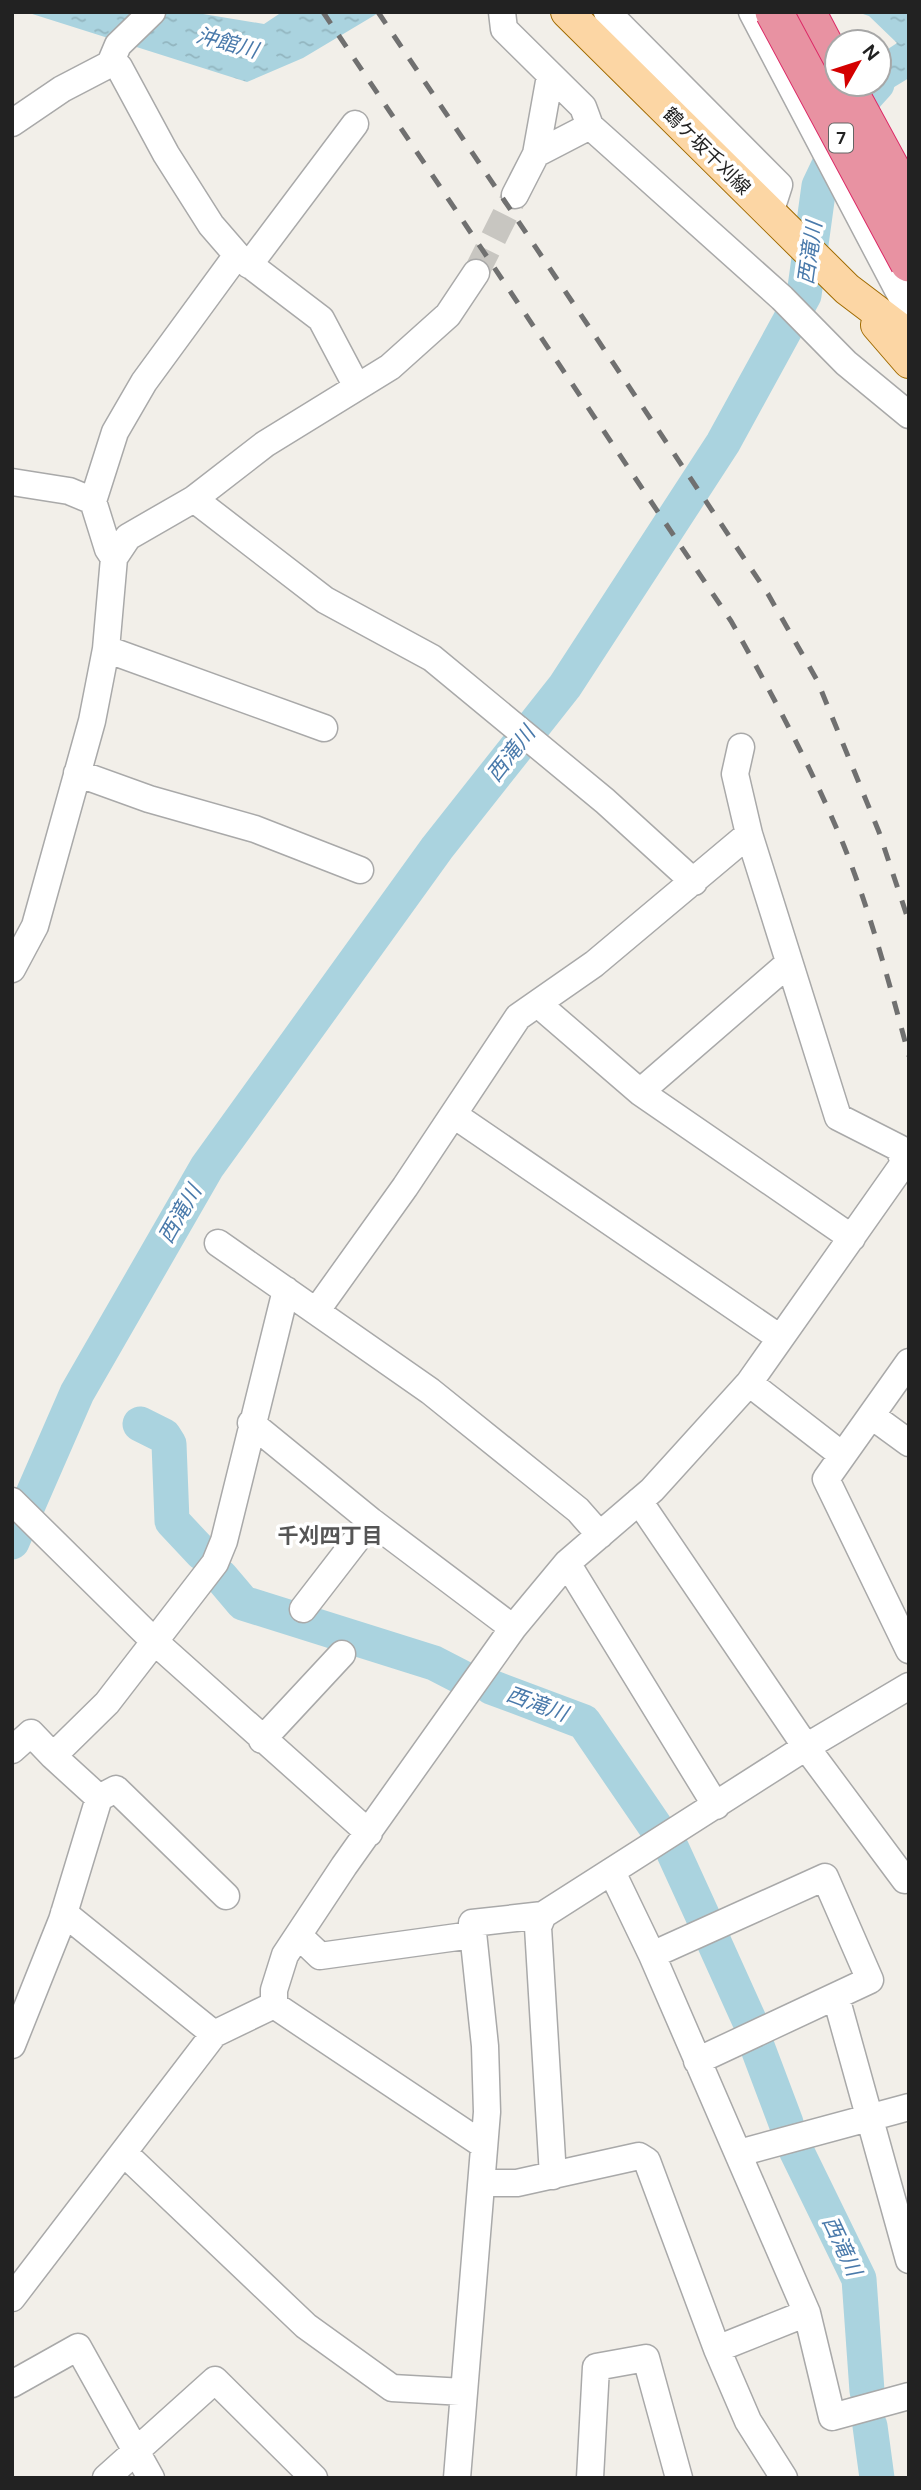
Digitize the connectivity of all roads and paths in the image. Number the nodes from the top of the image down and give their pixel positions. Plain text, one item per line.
1 (152, 12) edge
2 (502, 12) edge
3 (567, 12) edge
4 (607, 12) edge
5 (752, 12) edge
6 (774, 12) edge
7 (807, 12) edge
8 (823, 42) edge
9 (114, 54) junction
10 (550, 76) junction
11 (853, 98) edge
12 (12, 123) edge
13 (355, 124) dead end
14 (590, 126) junction
15 (536, 154) junction
16 (515, 195) tunnel mouth
17 (909, 201) edge
18 (770, 213) junction
19 (863, 224) junction
20 (243, 260) junction
21 (476, 273) tunnel mouth
22 (902, 273) edge
23 (843, 285) junction
24 (909, 310) edge
25 (909, 336) edge
26 (909, 362) edge
27 (357, 387) junction
28 (909, 415) edge
29 (12, 482) edge
30 (194, 499) junction
31 (93, 501) junction
32 (114, 558) junction
33 (106, 649) junction
34 (324, 729) dead end
35 (741, 747) dead end
36 (77, 773) junction
37 (749, 834) junction
38 (360, 870) dead end
39 (694, 882) junction
40 (789, 963) junction
41 (12, 969) edge
42 (538, 1004) junction
43 (640, 1092) junction
44 (454, 1115) junction
45 (852, 1238) junction
46 (218, 1243) dead end
47 (286, 1290) junction
48 (317, 1310) junction
49 (780, 1338) junction
50 (909, 1362) edge
51 (749, 1383) junction
52 (872, 1416) junction
53 (251, 1423) junction
54 (909, 1443) edge
55 (842, 1455) junction
56 (12, 1501) edge
57 (639, 1501) junction
58 (371, 1521) junction
59 (600, 1535) junction
60 (567, 1563) junction
61 (303, 1609) dead end
62 (513, 1628) junction
63 (154, 1641) junction
64 (909, 1650) edge
65 (342, 1654) dead end
66 (909, 1686) edge
67 (262, 1740) junction
68 (806, 1747) junction
69 (12, 1750) edge
70 (53, 1756) junction
71 (99, 1798) junction
72 (716, 1806) junction
73 (369, 1833) junction
74 (612, 1872) junction
75 (905, 1880) dead end
76 (226, 1896) dead end
77 (64, 1913) junction
78 (543, 1916) junction
79 (472, 1935) junction
80 (299, 1936) junction
81 (652, 1955) junction
82 (836, 1997) junction
83 (274, 2005) junction
84 (214, 2034) junction
85 (13, 2039) edge
86 (697, 2061) junction
87 (909, 2107) edge
88 (870, 2117) junction
89 (482, 2144) junction
90 (124, 2153) junction
91 (739, 2153) junction
92 (553, 2176) junction
93 (483, 2183) junction
94 (909, 2260) edge
95 (12, 2298) edge
96 (807, 2314) junction
97 (717, 2349) junction
98 (12, 2384) edge
99 (464, 2392) junction
100 (909, 2396) edge
101 (136, 2452) junction
102 (106, 2478) edge
103 (151, 2478) edge
104 (314, 2478) edge
105 (457, 2478) edge
106 (590, 2478) edge
107 (679, 2478) edge
108 (784, 2478) edge

1 - 9 street
2 - 10 street
3 - 18 main road, 鶴ケ坂千刈線
4 - 18 street
5 - 19 street
6 - 22 highway, 7, bridge
7 - 8 highway
9 - 12 street
9 - 20 street
10 - 14 street
10 - 15 street
11 - 17 highway, 7, bridge
13 - 20 street
14 - 15 street
14 - 28 street
15 - 16 street
17 - 19 street
18 - 23 main road, 鶴ケ坂千刈線
19 - 22 street
20 - 27 street
20 - 31 street
21 - 27 street
22 - 24 street
23 - 25 main road, 鶴ケ坂千刈線
23 - 26 main road, 鶴ケ坂千刈線
27 - 30 street
29 - 31 street
30 - 32 street
30 - 39 street
31 - 32 street
32 - 33 street
33 - 34 street
33 - 36 street
35 - 37 street
36 - 38 street
36 - 41 street
37 - 39 street
37 - 40 street
39 - 42 street
40 - 43 street
40 - 45 street
42 - 43 street
42 - 44 street
43 - 45 street
44 - 48 street
44 - 49 street
45 - 49 street
46 - 47 street
47 - 48 street
47 - 53 street
48 - 59 street
49 - 51 street
50 - 52 street
51 - 55 street
51 - 57 street
52 - 54 street
52 - 55 street
53 - 58 street
53 - 63 street
55 - 64 street
56 - 63 street
57 - 59 street
57 - 68 street
58 - 61 street
58 - 62 street
59 - 60 street
60 - 62 street
60 - 72 street
62 - 73 street
63 - 67 street
63 - 70 street
65 - 67 street
66 - 68 street
67 - 73 street
68 - 72 street
68 - 75 street
69 - 70 street
70 - 71 street
71 - 76 street
71 - 77 street
72 - 74 street
73 - 80 street
74 - 78 street
74 - 81 street
77 - 84 street
77 - 85 street
78 - 79 street
78 - 92 street
79 - 80 street
79 - 89 street
80 - 83 street
81 - 82 street
81 - 86 street
82 - 86 street
82 - 88 street
83 - 84 street
83 - 89 street
84 - 90 street
86 - 91 street
87 - 88 street
88 - 91 street
88 - 94 street
89 - 93 street
90 - 95 street
90 - 99 street
91 - 96 street
92 - 93 street
92 - 97 street
93 - 99 street
96 - 97 street
96 - 100 street
97 - 108 street
98 - 101 street
99 - 105 street
101 - 102 street
101 - 103 street
101 - 104 street
106 - 107 street

